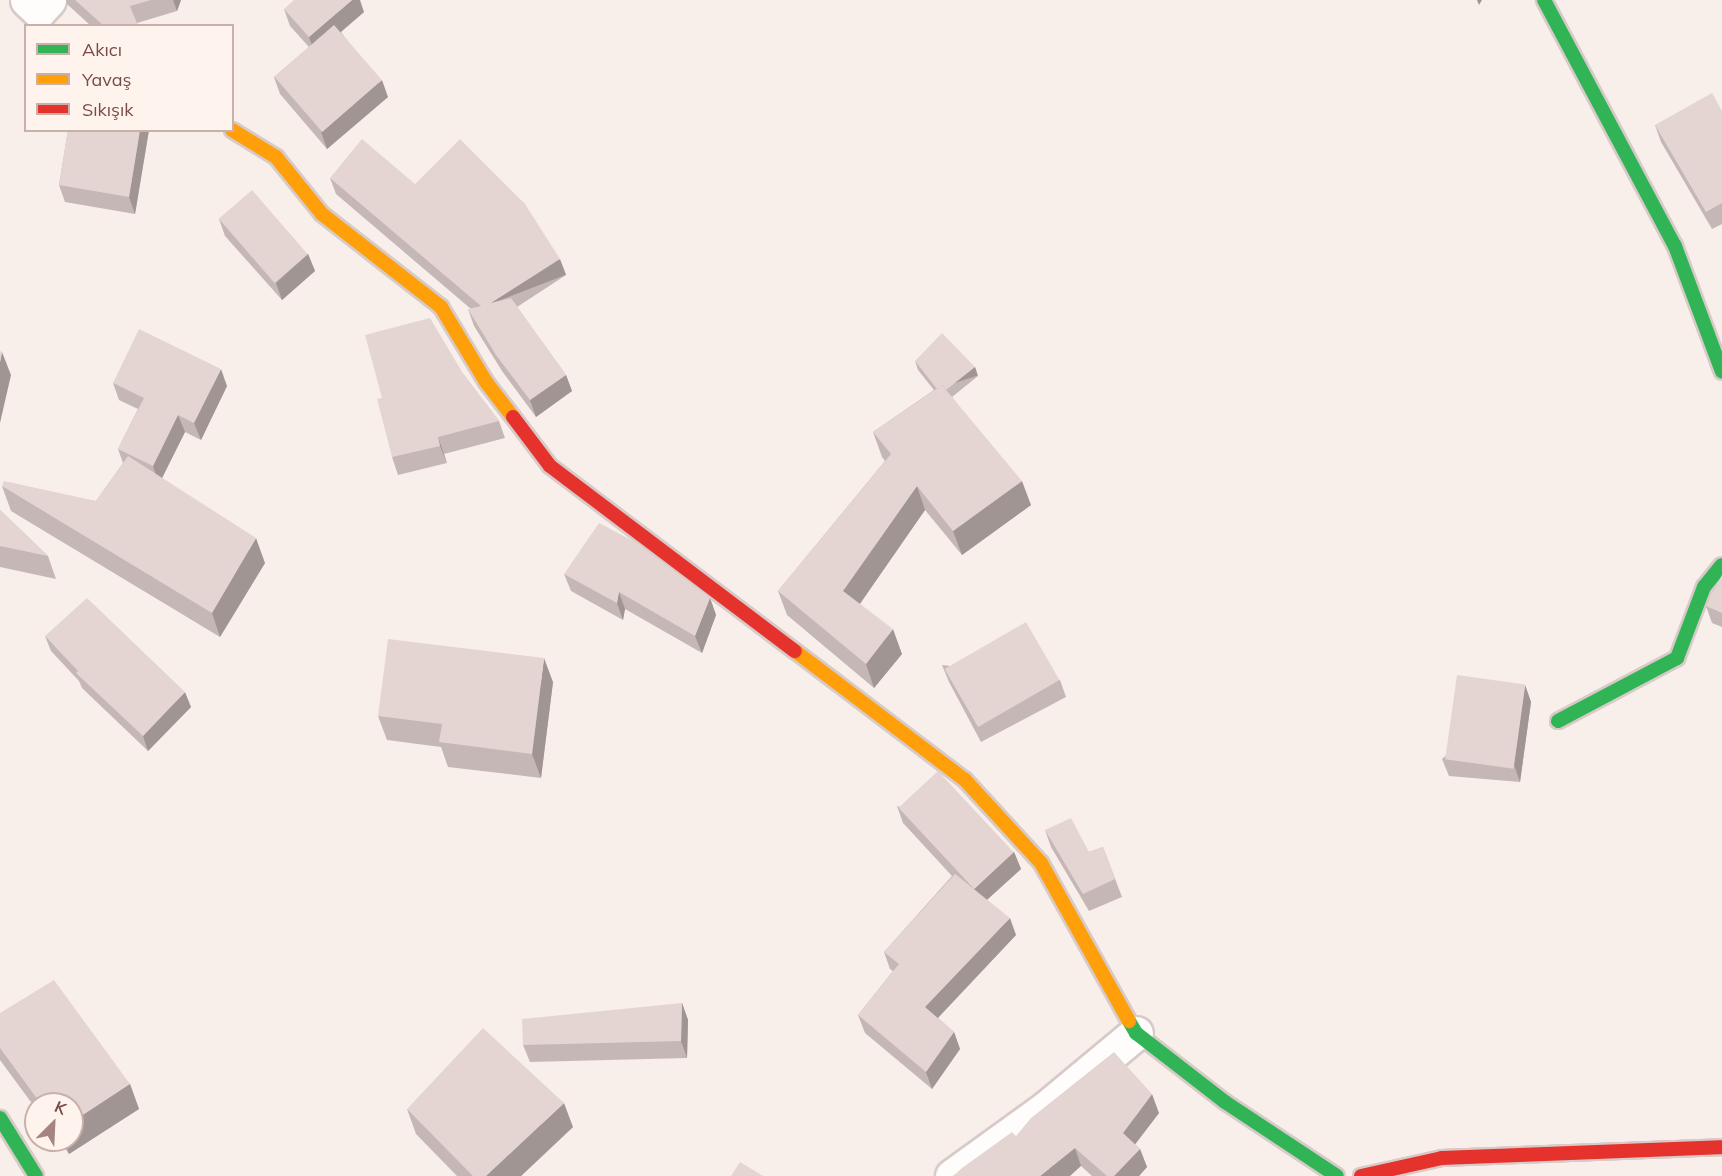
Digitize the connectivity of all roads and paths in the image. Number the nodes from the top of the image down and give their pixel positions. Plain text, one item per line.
1 (1544, 0) edge
2 (234, 131) edge
3 (1722, 372) edge
4 (1722, 565) edge
5 (1558, 721) dead end
6 (1136, 1033) junction
7 (0, 1118) edge
8 (1722, 1148) edge
9 (36, 1176) edge
10 (952, 1176) edge
11 (1337, 1176) edge
12 (1361, 1176) edge

1 - 3 street
2 - 6 street
4 - 5 street
6 - 10 street
6 - 11 street
7 - 9 street
8 - 12 street

